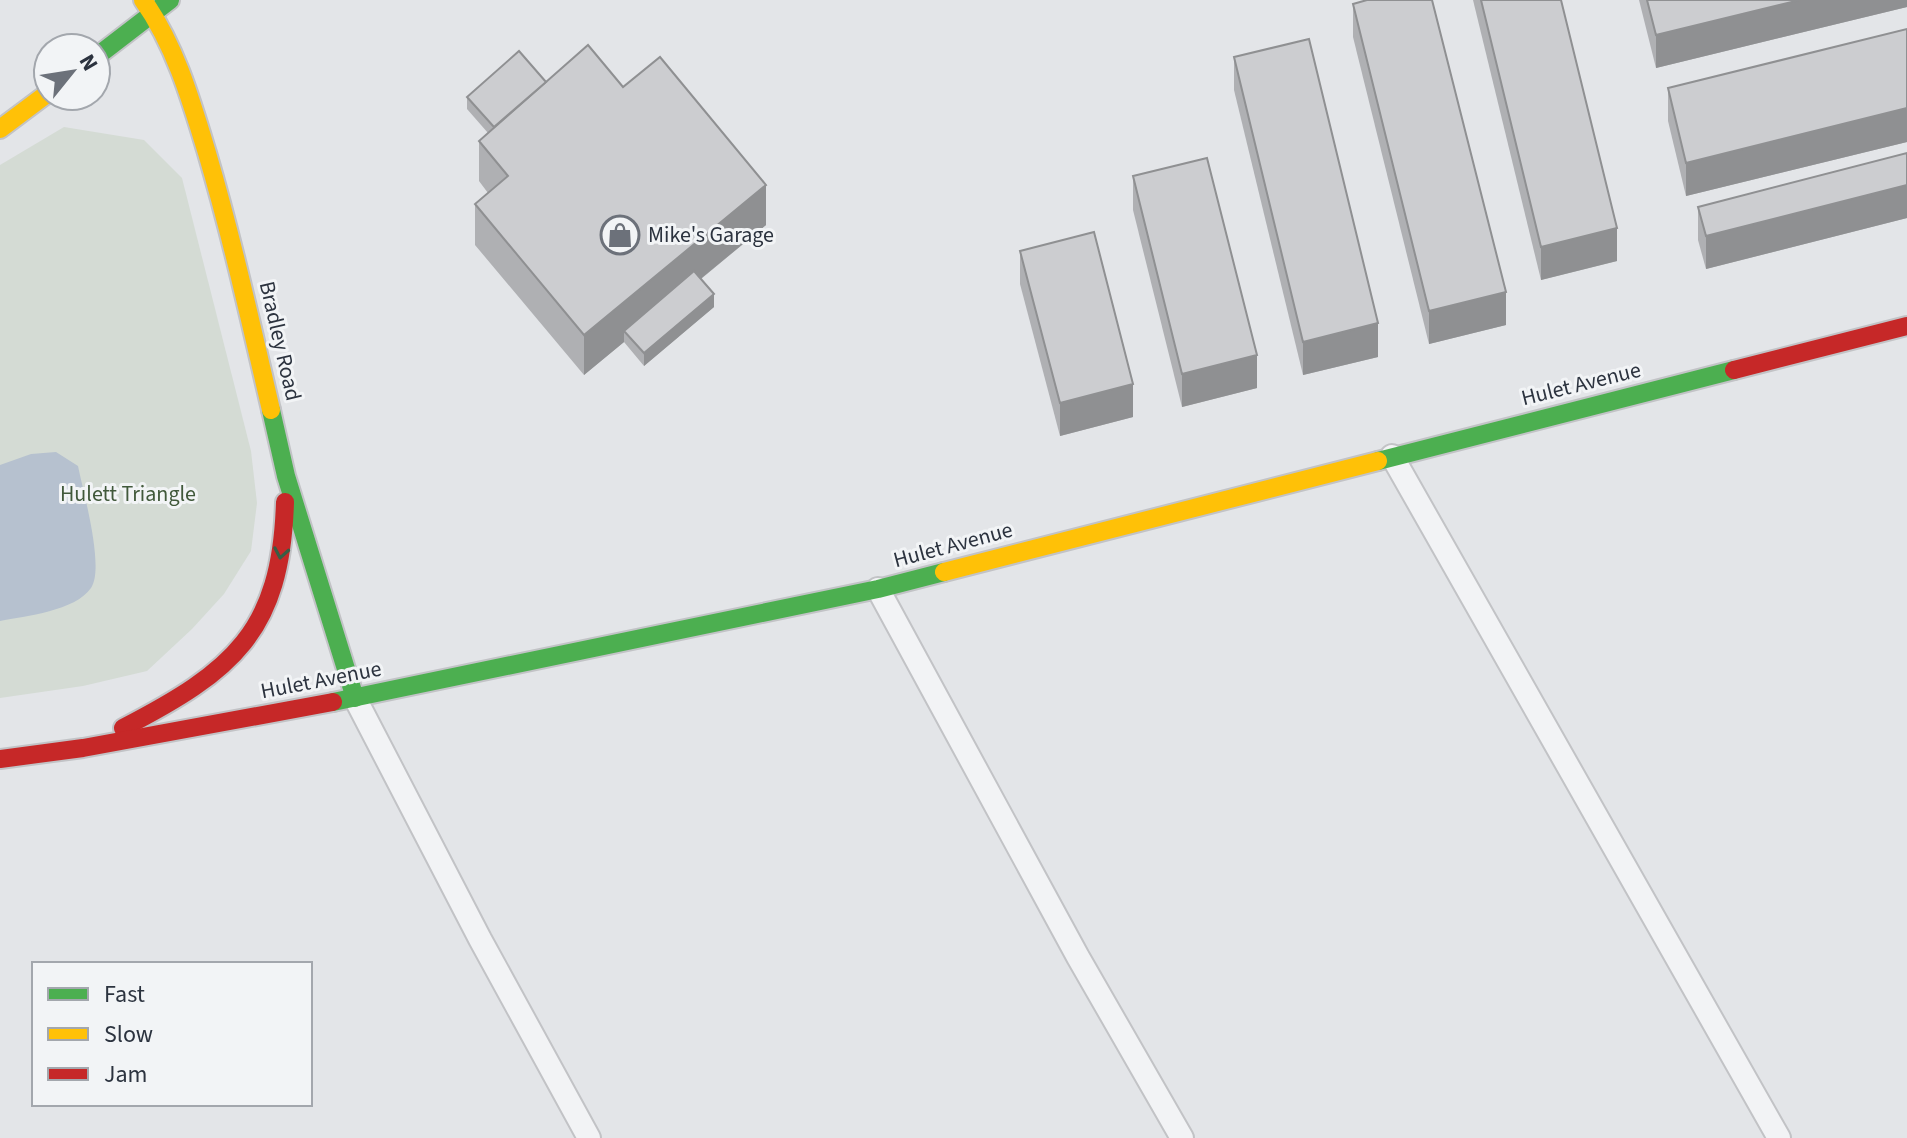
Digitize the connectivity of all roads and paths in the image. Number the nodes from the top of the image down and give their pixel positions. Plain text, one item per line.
1 (170, 0) edge
2 (148, 7) edge
3 (112, 42) edge
4 (32, 105) edge
5 (0, 129) edge
6 (1907, 326) edge
7 (1392, 456) junction
8 (286, 476) junction
9 (878, 589) junction
10 (355, 698) junction
11 (83, 748) junction
12 (0, 759) edge
13 (589, 1138) edge
14 (1182, 1138) edge
15 (1779, 1138) edge

1 - 2 main road
2 - 3 main road
2 - 8 main road, Bradley Road
4 - 5 main road
6 - 7 main road, Hulet Avenue
7 - 9 main road, Hulet Avenue
7 - 15 lane
8 - 10 main road, Bradley Road
8 -> 11 main road
9 - 10 main road, Hulet Avenue
9 - 14 lane
10 - 11 main road, Hulet Avenue
10 - 13 lane
11 - 12 main road, Hulet Avenue

